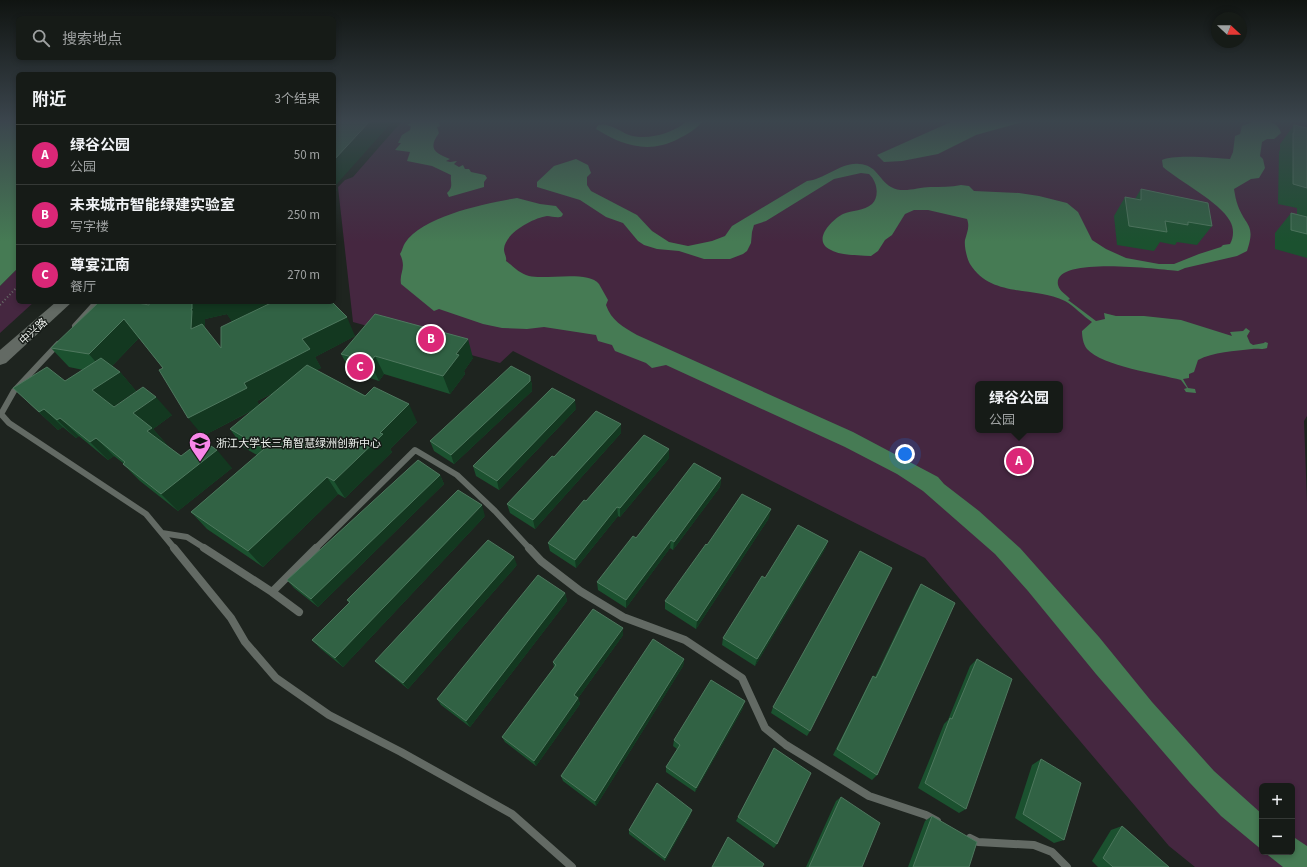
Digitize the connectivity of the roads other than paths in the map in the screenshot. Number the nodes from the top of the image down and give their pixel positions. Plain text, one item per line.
1 (49, 304) edge
2 (62, 304) edge
3 (95, 304) edge
4 (0, 348) edge
5 (0, 359) edge
6 (162, 533) junction
7 (272, 592) junction
8 (299, 612) dead end
9 (945, 825) edge
10 (965, 835) edge
11 (572, 867) edge
12 (1067, 867) edge

1 - 4 main road, 中兴路
2 - 5 main road, 中兴路
3 - 6 lane
6 - 7 lane
6 - 11 lane
7 - 8 lane
7 - 9 lane
10 - 12 lane

